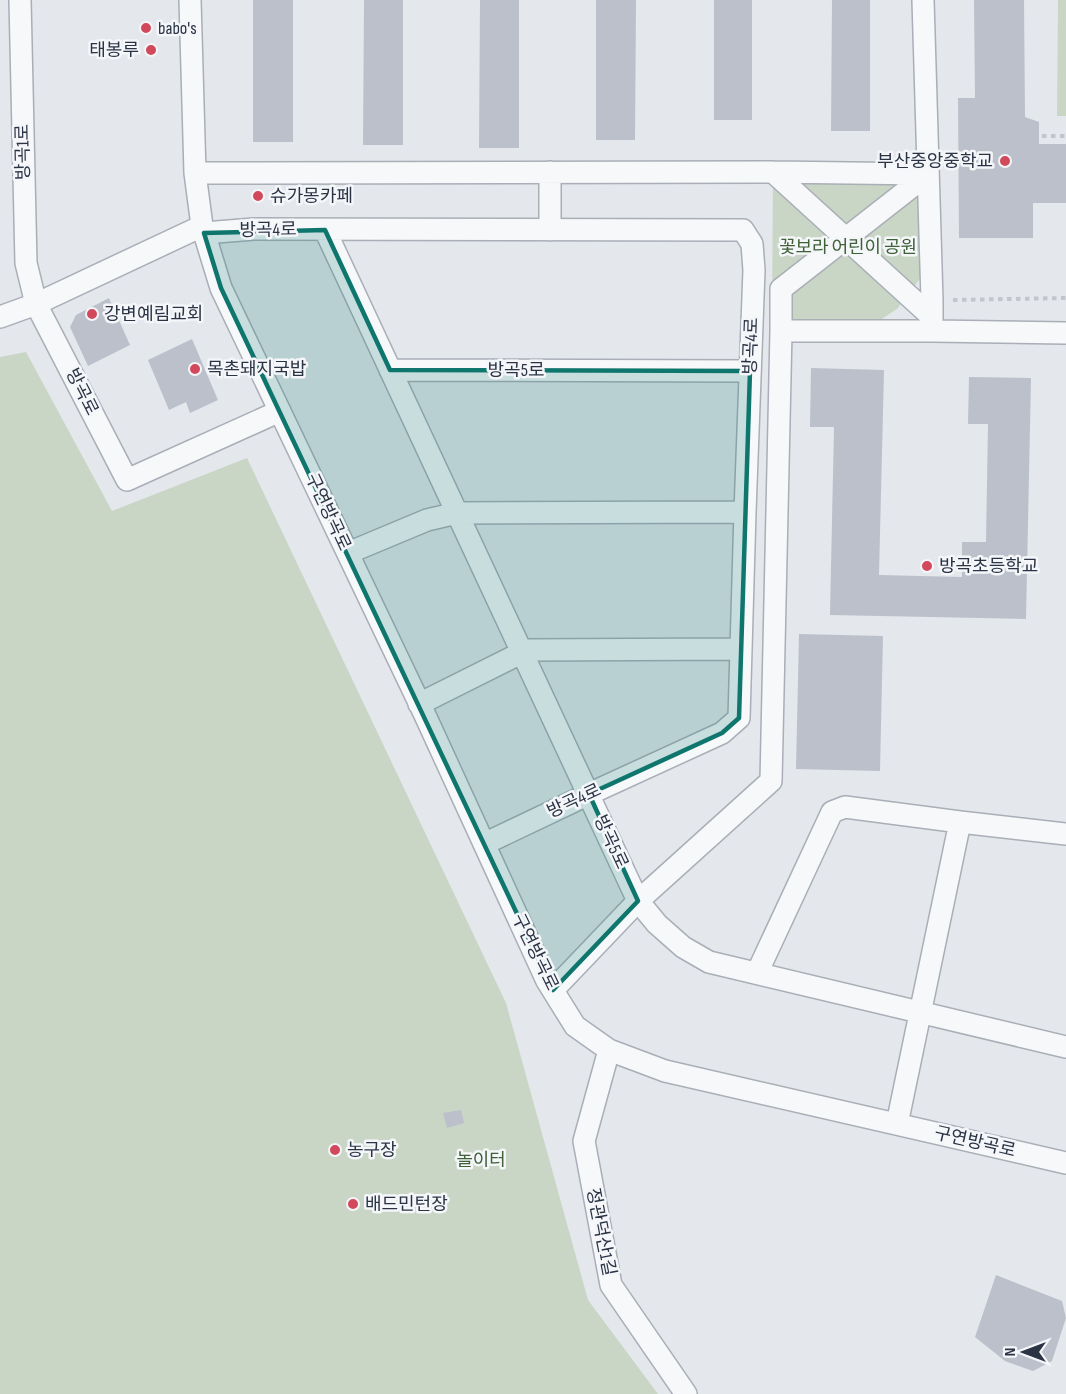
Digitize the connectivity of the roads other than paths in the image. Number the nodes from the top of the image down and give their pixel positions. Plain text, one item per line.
1 (20, 0) edge
2 (190, 0) edge
3 (923, 0) edge
4 (550, 172) junction
5 (773, 172) junction
6 (195, 173) junction
7 (928, 174) junction
8 (203, 229) junction
9 (325, 230) junction
10 (550, 230) junction
11 (846, 238) junction
12 (36, 304) junction
13 (932, 316) junction
14 (0, 317) edge
15 (781, 331) junction
16 (1066, 333) edge
17 (390, 370) junction
18 (750, 371) junction
19 (280, 411) junction
20 (745, 512) junction
21 (457, 513) junction
22 (348, 553) junction
23 (741, 649) junction
24 (522, 652) junction
25 (419, 704) junction
26 (589, 794) junction
27 (960, 822) junction
28 (1066, 834) edge
29 (484, 844) junction
30 (638, 902) junction
31 (757, 973) junction
32 (553, 990) junction
33 (920, 1013) junction
34 (1066, 1047) edge
35 (609, 1050) junction
36 (897, 1124) junction
37 (1066, 1163) edge
38 (686, 1394) edge

1 - 12 street, 방곡1로
2 - 6 street, 구연방곡로
3 - 7 street
4 - 5 street
4 - 6 street
4 - 10 street
5 - 7 street
5 - 11 street
6 - 8 street, 구연방곡로
7 - 11 street
7 - 13 street
8 - 9 street, 방곡4로
8 - 12 street
8 - 19 street, 구연방곡로
9 - 10 street, 방곡4로
9 - 17 street, 방곡5로
10 - 18 street, 방곡4로
11 - 13 street
11 - 15 street
12 - 14 street
12 - 19 street, 방곡로
13 - 15 street
13 - 16 street
15 - 30 street
17 - 18 street, 방곡5로
17 - 21 street, 방곡5로
18 - 20 street, 방곡4로
19 - 22 street, 구연방곡로
20 - 21 street
20 - 23 street, 방곡4로
21 - 22 street
21 - 24 street, 방곡5로
22 - 25 street, 구연방곡로
23 - 24 street
23 - 26 street, 방곡4로
24 - 25 street
24 - 26 street, 방곡5로
25 - 29 street, 구연방곡로
26 - 29 street, 방곡4로
26 - 30 street, 방곡5로
27 - 28 street
27 - 31 street
27 - 33 street
29 - 32 street, 구연방곡로
30 - 31 street, 방곡5로
30 - 32 street
31 - 33 street, 방곡5로
32 - 35 street, 구연방곡로
33 - 34 street, 방곡5로
33 - 36 street
35 - 36 street, 구연방곡로
35 - 38 street, 정관덕산1길
36 - 37 street, 구연방곡로

